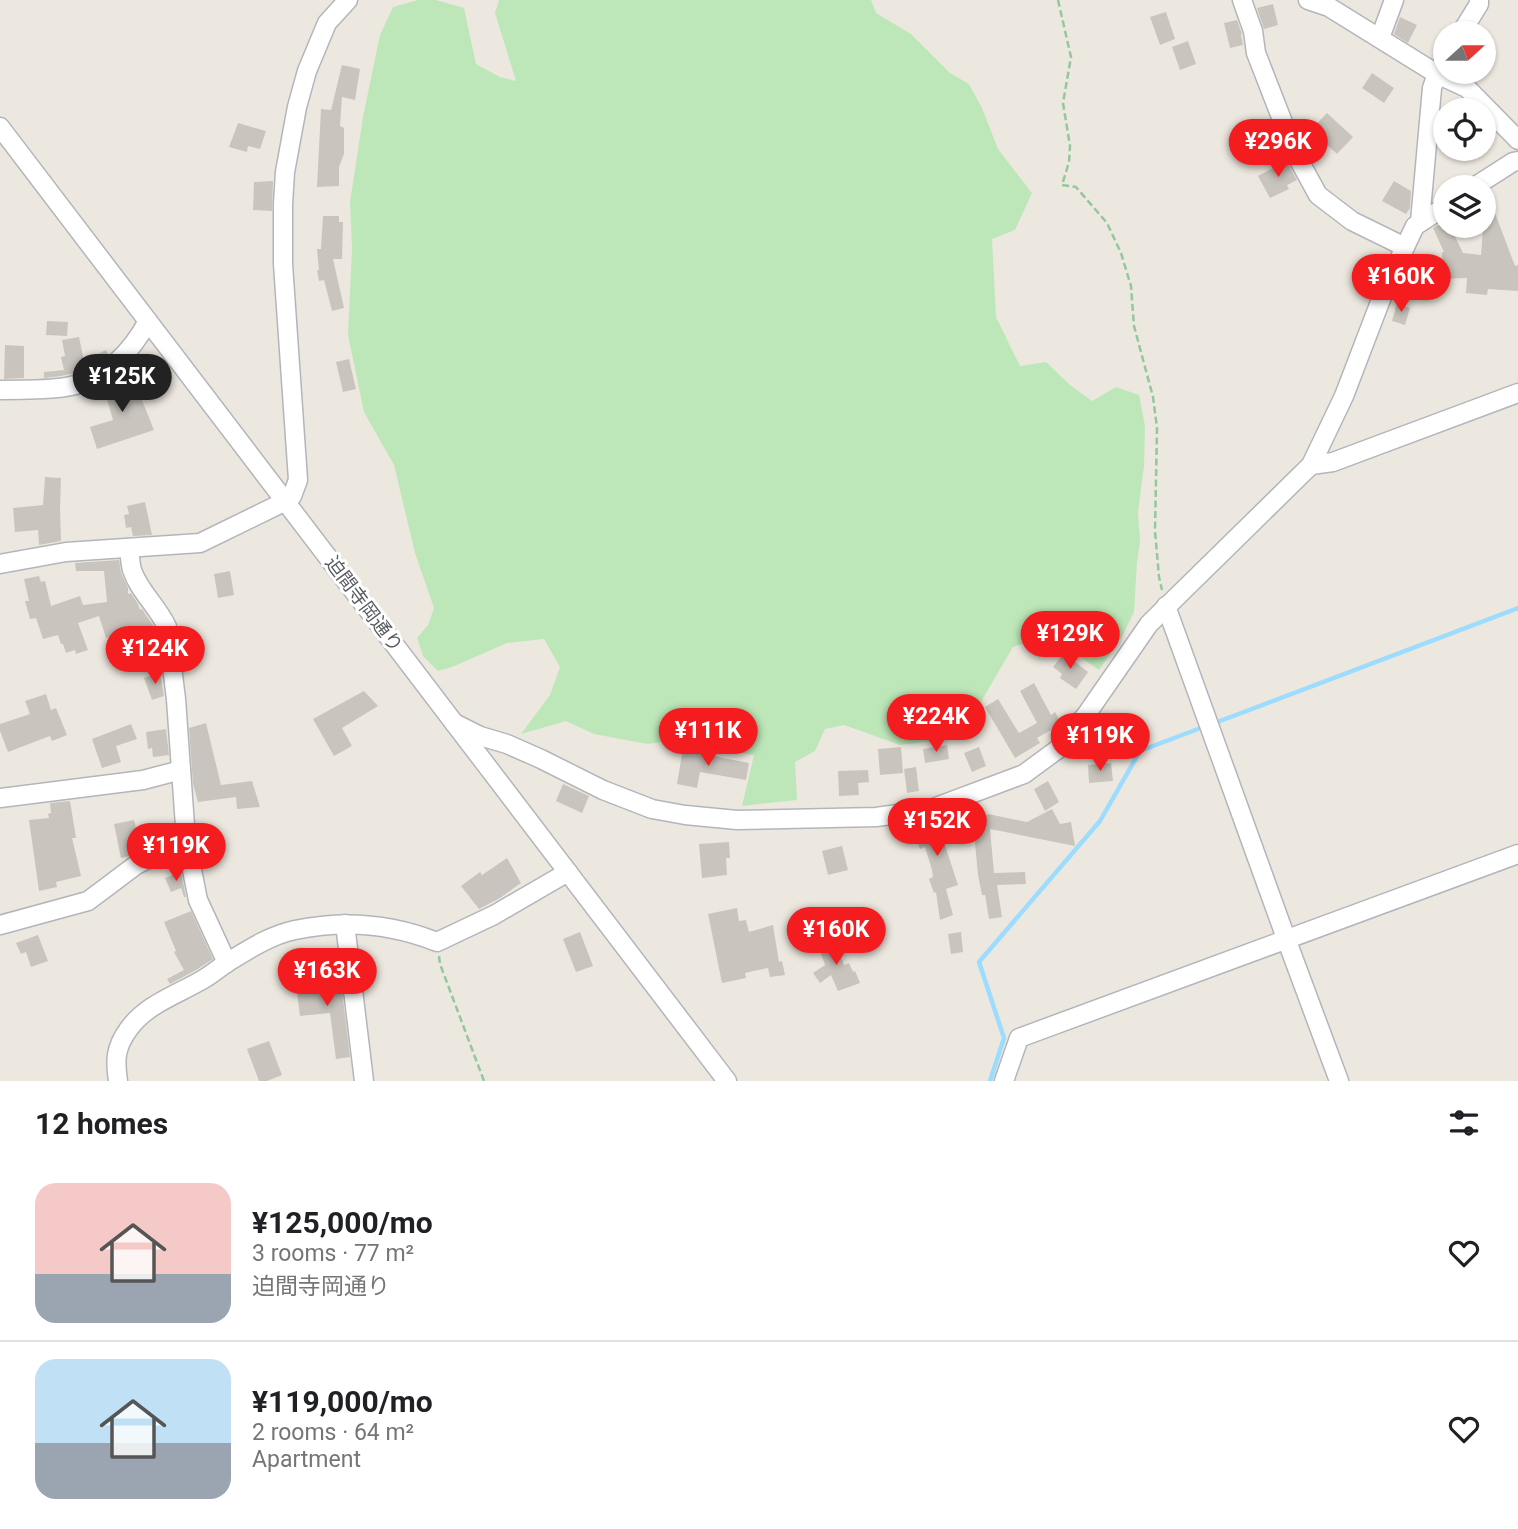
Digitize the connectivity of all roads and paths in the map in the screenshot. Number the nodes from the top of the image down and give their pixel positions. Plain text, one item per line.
1 (348, 0) edge
2 (1058, 0) edge
3 (1242, 0) edge
4 (1308, 0) edge
5 (1394, 0) edge
6 (1479, 0) edge
7 (1330, 4) edge
8 (1468, 21) edge
9 (1380, 38) junction
10 (1433, 62) edge
11 (1434, 84) edge
12 (1461, 84) edge
13 (0, 127) edge
14 (1518, 140) edge
15 (1518, 160) edge
16 (1494, 175) edge
17 (1433, 214) edge
18 (1420, 222) junction
19 (1405, 247) junction
20 (148, 321) junction
21 (0, 390) edge
22 (1518, 393) edge
23 (1311, 465) junction
24 (286, 501) junction
25 (129, 548) junction
26 (0, 564) edge
27 (1166, 606) junction
28 (454, 723) junction
29 (181, 770) junction
30 (0, 798) edge
31 (186, 841) junction
32 (1518, 854) edge
33 (568, 873) junction
34 (345, 924) junction
35 (0, 925) edge
36 (1287, 941) junction
37 (437, 942) junction
38 (227, 963) junction
39 (118, 1081) edge
40 (364, 1081) edge
41 (484, 1081) edge
42 (727, 1081) edge
43 (1004, 1081) edge
44 (1339, 1081) edge

1 - 24 street
2 - 27 path
3 - 19 street
4 - 7 street
5 - 9 street
6 - 8 street
7 - 9 street
9 - 10 street
11 - 18 street
12 - 14 street
13 - 20 street, 迫間寺岡通り
15 - 16 street
17 - 18 street
18 - 19 street
19 - 23 street
20 - 21 street
20 - 24 street, 迫間寺岡通り
22 - 23 street
23 - 27 street
24 - 25 street
24 - 28 street, 迫間寺岡通り
25 - 26 street
25 - 29 street
27 - 28 street
27 - 36 street
28 - 33 street, 迫間寺岡通り
29 - 30 street
29 - 31 street
31 - 35 street
31 - 38 street
32 - 36 street
33 - 37 street
33 - 42 street, 迫間寺岡通り
34 - 37 street
34 - 38 street
34 - 40 street
36 - 43 street
36 - 44 street
37 - 41 path
38 - 39 street

